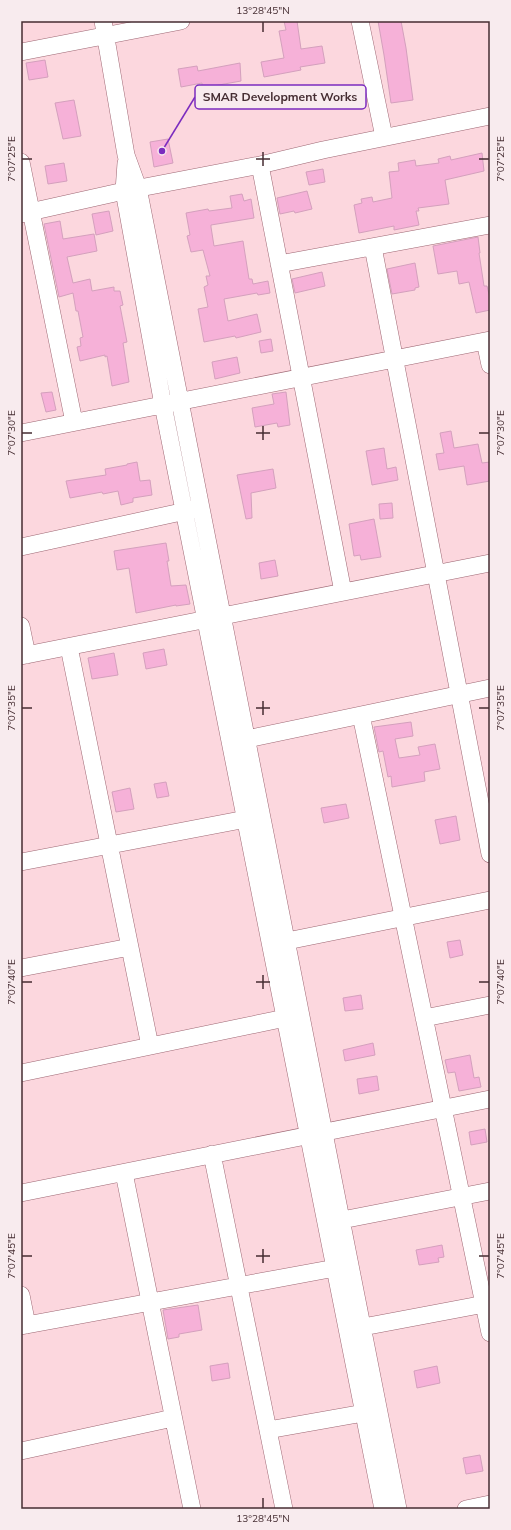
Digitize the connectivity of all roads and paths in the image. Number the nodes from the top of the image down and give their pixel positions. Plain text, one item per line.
1 (181, 21) edge
2 (360, 21) edge
3 (105, 29) edge
4 (21, 52) edge
5 (490, 116) edge
6 (384, 137) junction
7 (21, 162) edge
8 (260, 165) junction
9 (131, 190) junction
10 (26, 213) edge
11 (490, 225) edge
12 (373, 247) junction
13 (279, 264) junction
14 (488, 340) edge
15 (395, 359) junction
16 (490, 365) edge
17 (301, 377) junction
18 (180, 401) junction
19 (163, 405) junction
20 (74, 422) junction
21 (21, 433) edge
22 (201, 508) junction
23 (184, 512) junction
24 (21, 547) edge
25 (490, 563) edge
26 (436, 573) junction
27 (343, 592) junction
28 (222, 616) junction
29 (206, 619) junction
30 (21, 626) edge
31 (69, 647) junction
32 (24, 656) edge
33 (490, 688) edge
34 (459, 694) junction
35 (361, 715) junction
36 (247, 739) junction
37 (483, 781) edge
38 (254, 817) junction
39 (109, 845) junction
40 (490, 854) edge
41 (21, 862) edge
42 (490, 900) edge
43 (404, 919) junction
44 (287, 941) junction
45 (130, 947) junction
46 (21, 968) edge
47 (490, 1004) edge
48 (293, 1017) junction
49 (424, 1018) junction
50 (150, 1046) junction
51 (21, 1073) edge
52 (490, 1099) edge
53 (443, 1108) junction
54 (316, 1133) junction
55 (212, 1154) junction
56 (124, 1172) junction
57 (490, 1191) edge
58 (21, 1193) edge
59 (462, 1197) junction
60 (342, 1220) junction
61 (343, 1266) junction
62 (238, 1286) junction
63 (21, 1295) edge
64 (150, 1302) junction
65 (487, 1303) edge
66 (24, 1326) edge
67 (362, 1327) junction
68 (490, 1333) edge
69 (372, 1412) junction
70 (173, 1418) junction
71 (268, 1430) junction
72 (21, 1451) edge
73 (490, 1504) edge
74 (192, 1509) edge
75 (284, 1509) edge
76 (383, 1509) edge
77 (398, 1509) edge
78 (466, 1509) edge

1 - 3 street
2 - 6 street
3 - 4 street
3 - 9 street
5 - 6 street
6 - 8 street
7 - 10 street
8 - 9 street
8 - 13 street
9 - 10 street
9 - 18 street
9 - 19 street
10 - 20 street
11 - 12 street
12 - 13 street
12 - 15 street
13 - 17 street
14 - 15 street
14 - 16 street
15 - 17 street
15 - 26 street
17 - 18 street
17 - 27 street
18 - 19 street
18 - 22 street
19 - 20 street
19 - 23 street
20 - 21 street
22 - 23 street
22 - 28 street
23 - 24 street
23 - 29 street
25 - 26 street
26 - 27 street
26 - 34 street
27 - 28 street
28 - 29 street
28 - 36 street
29 - 31 street
29 - 38 street
30 - 32 street
31 - 32 street
31 - 39 street
33 - 34 street
34 - 35 street
34 - 37 street
35 - 36 street
35 - 43 street
36 - 38 street
37 - 40 street
38 - 39 street
38 - 44 street
38 - 48 street
39 - 41 street
39 - 45 street
42 - 43 street
43 - 44 street
43 - 49 street
44 - 48 street
45 - 46 street
45 - 50 street
47 - 49 street
48 - 50 street
48 - 54 street
49 - 53 street
50 - 51 street
52 - 53 street
53 - 54 street
53 - 59 street
54 - 55 street
54 - 60 street
54 - 61 street
55 - 56 street
55 - 62 street
56 - 58 street
56 - 64 street
57 - 59 street
59 - 60 street
59 - 65 street
60 - 61 street
61 - 62 street
61 - 67 street
61 - 69 street
62 - 64 street
62 - 71 street
63 - 66 street
64 - 66 street
64 - 70 street
65 - 67 street
65 - 68 street
67 - 69 street
69 - 71 street
69 - 76 street
69 - 77 street
70 - 72 street
70 - 74 street
71 - 75 street
73 - 78 street

